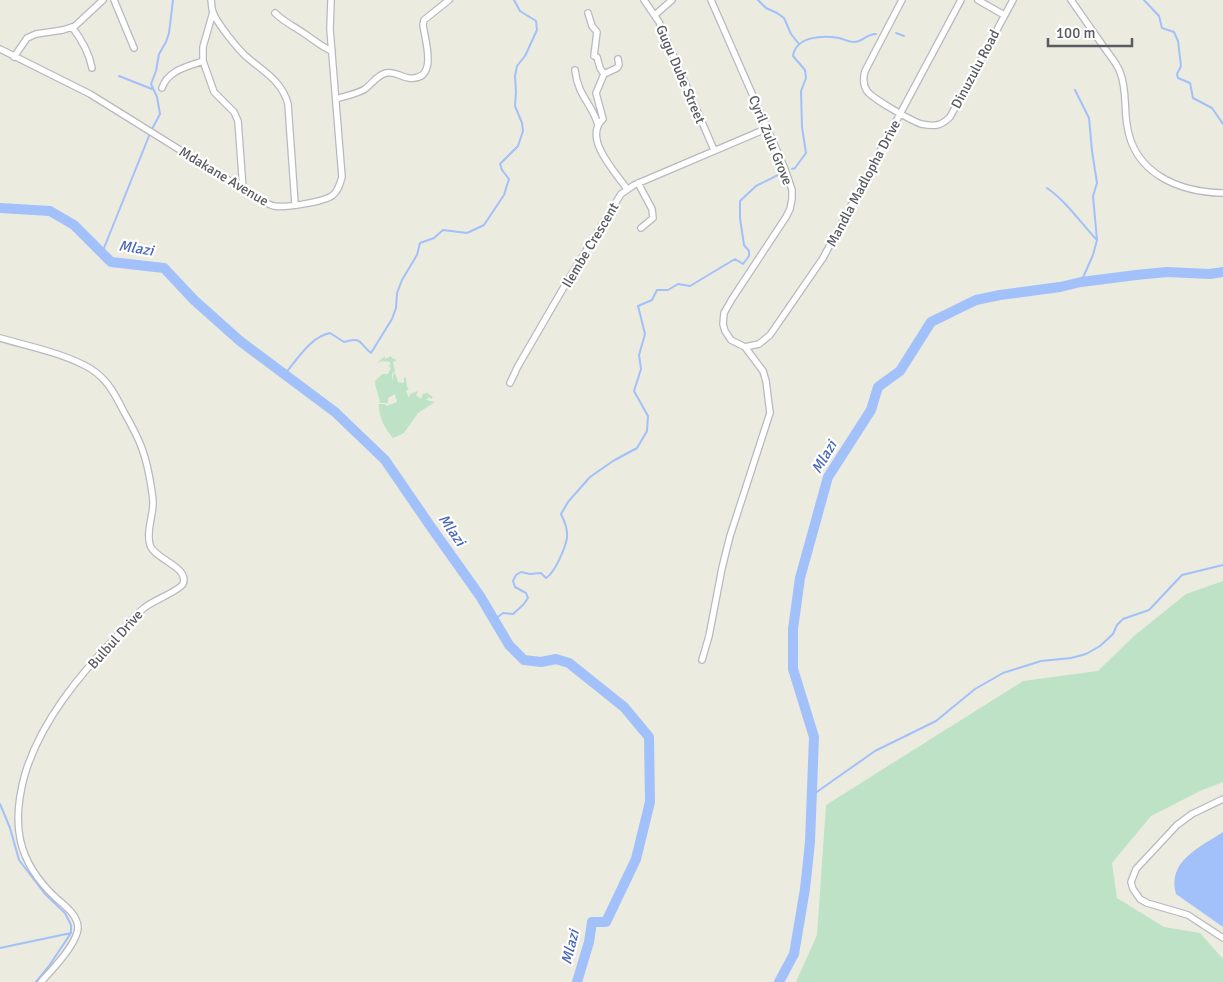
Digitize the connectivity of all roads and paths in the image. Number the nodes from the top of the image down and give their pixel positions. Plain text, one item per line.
1 (103, 0) edge
2 (114, 0) edge
3 (211, 0) edge
4 (331, 0) edge
5 (449, 0) edge
6 (644, 0) edge
7 (672, 0) edge
8 (712, 0) edge
9 (902, 0) edge
10 (960, 0) edge
11 (978, 0) edge
12 (1013, 0) edge
13 (1071, 0) edge
14 (213, 12) junction
15 (275, 13) dead end
16 (588, 13) dead end
17 (656, 14) junction
18 (1004, 15) junction
19 (72, 27) junction
20 (134, 48) dead end
21 (0, 49) edge
22 (332, 51) junction
23 (14, 57) junction
24 (618, 59) dead end
25 (203, 61) junction
26 (92, 68) dead end
27 (576, 70) dead end
28 (604, 74) junction
29 (162, 88) dead end
30 (336, 99) junction
31 (901, 113) junction
32 (598, 125) junction
33 (768, 128) junction
34 (714, 150) junction
35 (638, 183) junction
36 (243, 189) junction
37 (627, 190) junction
38 (1223, 194) edge
39 (295, 204) junction
40 (641, 228) dead end
41 (0, 338) edge
42 (745, 347) junction
43 (510, 384) dead end
44 (702, 660) dead end
45 (1223, 799) edge
46 (1223, 938) edge
47 (41, 982) edge

1 - 19 street
2 - 20 street
3 - 14 street
4 - 22 street, Mdakane Avenue
5 - 30 street
6 - 17 street, Gugu Dube Street
7 - 17 street
8 - 33 street, Cyril Zulu Grove
9 - 31 street, Dinuzulu Road
10 - 31 street, Mandla Madlopha Drive
11 - 18 street
12 - 18 street, Dinuzulu Road
13 - 38 street
14 - 25 street
14 - 39 street
15 - 22 street
16 - 28 street
17 - 34 street, Gugu Dube Street
18 - 31 street, Dinuzulu Road
19 - 23 street
19 - 26 street
21 - 23 street, Mdakane Avenue
22 - 30 street, Mdakane Avenue
23 - 36 street, Mdakane Avenue
24 - 28 street
25 - 29 street
25 - 36 street
27 - 32 street
28 - 32 street
30 - 39 street, Mdakane Avenue
31 - 42 street, Mandla Madlopha Drive
32 - 37 street
33 - 34 street, Ilembe Crescent
33 - 42 street, Cyril Zulu Grove
34 - 35 street, Ilembe Crescent
35 - 37 street, Ilembe Crescent
35 - 40 street
36 - 39 street, Mdakane Avenue
37 - 43 street, Ilembe Crescent
41 - 47 street, Bulbul Drive
42 - 44 street, Cyril Zulu Grove
45 - 46 street

